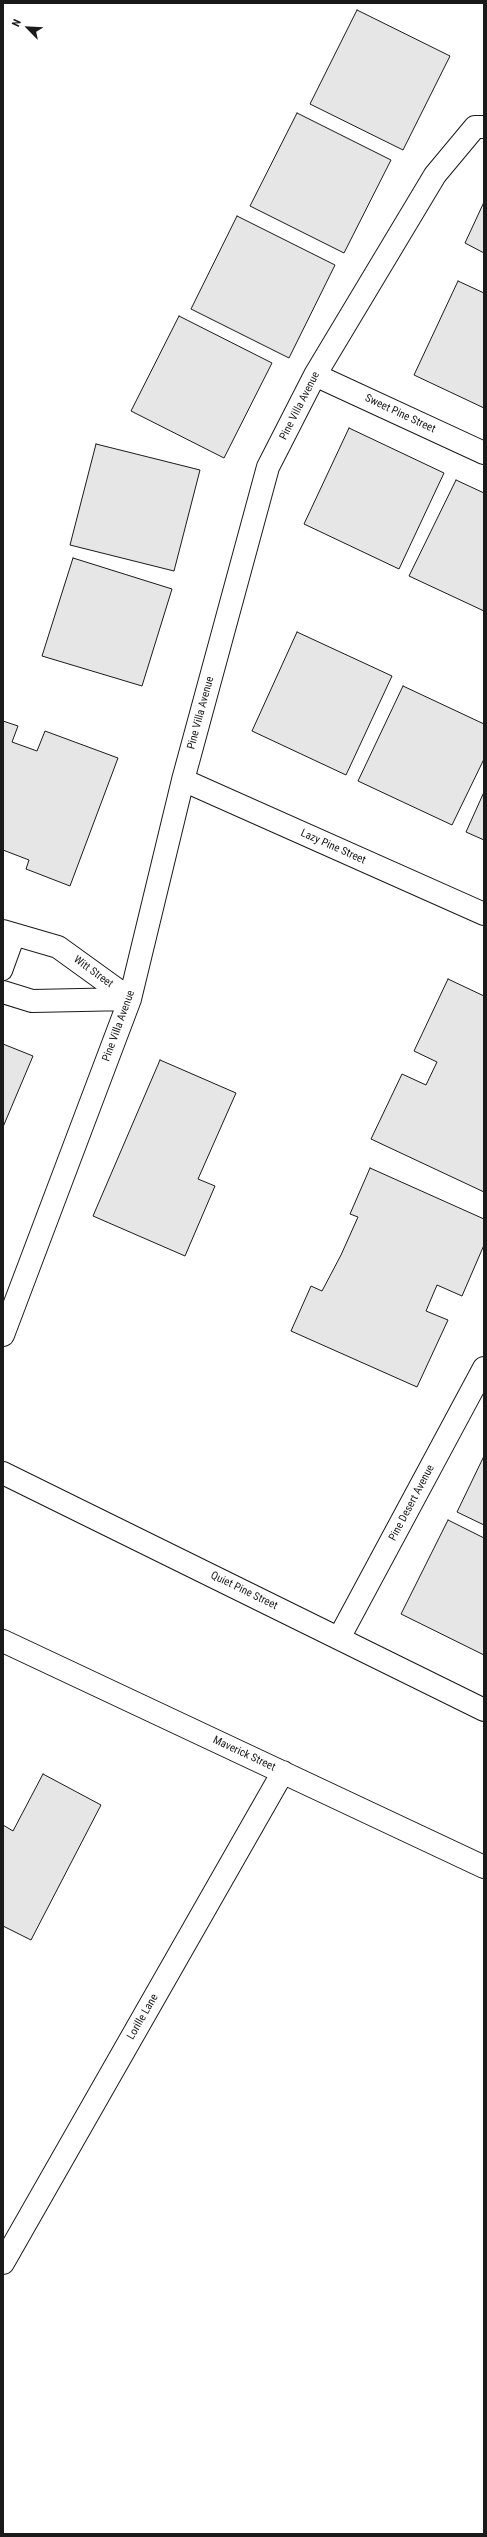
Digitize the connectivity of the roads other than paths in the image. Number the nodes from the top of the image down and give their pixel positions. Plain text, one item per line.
1 (480, 127) edge
2 (315, 375) junction
3 (484, 453) edge
4 (183, 780) junction
5 (484, 914) edge
6 (10, 933) edge
7 (3, 971) edge
8 (3, 992) edge
9 (130, 999) junction
10 (3, 1335) edge
11 (484, 1368) edge
12 (3, 1473) edge
13 (339, 1638) junction
14 (3, 1641) edge
15 (484, 1710) edge
16 (283, 1772) junction
17 (484, 1867) edge
18 (3, 2263) edge

1 - 2 street, Pine Villa Avenue
2 - 3 street, Sweet Pine Street
2 - 4 street, Pine Villa Avenue
4 - 5 street, Lazy Pine Street
4 - 9 street, Pine Villa Avenue
6 - 7 lane
6 - 9 street, Witt Street
8 - 9 street, Witt Street
9 - 10 street, Pine Villa Avenue
11 - 13 street, Pine Desert Avenue
12 - 13 street, Quiet Pine Street
13 - 15 street, Quiet Pine Street
14 - 16 street, Maverick Street
16 - 17 street, Maverick Street
16 - 18 street, Lorille Lane

